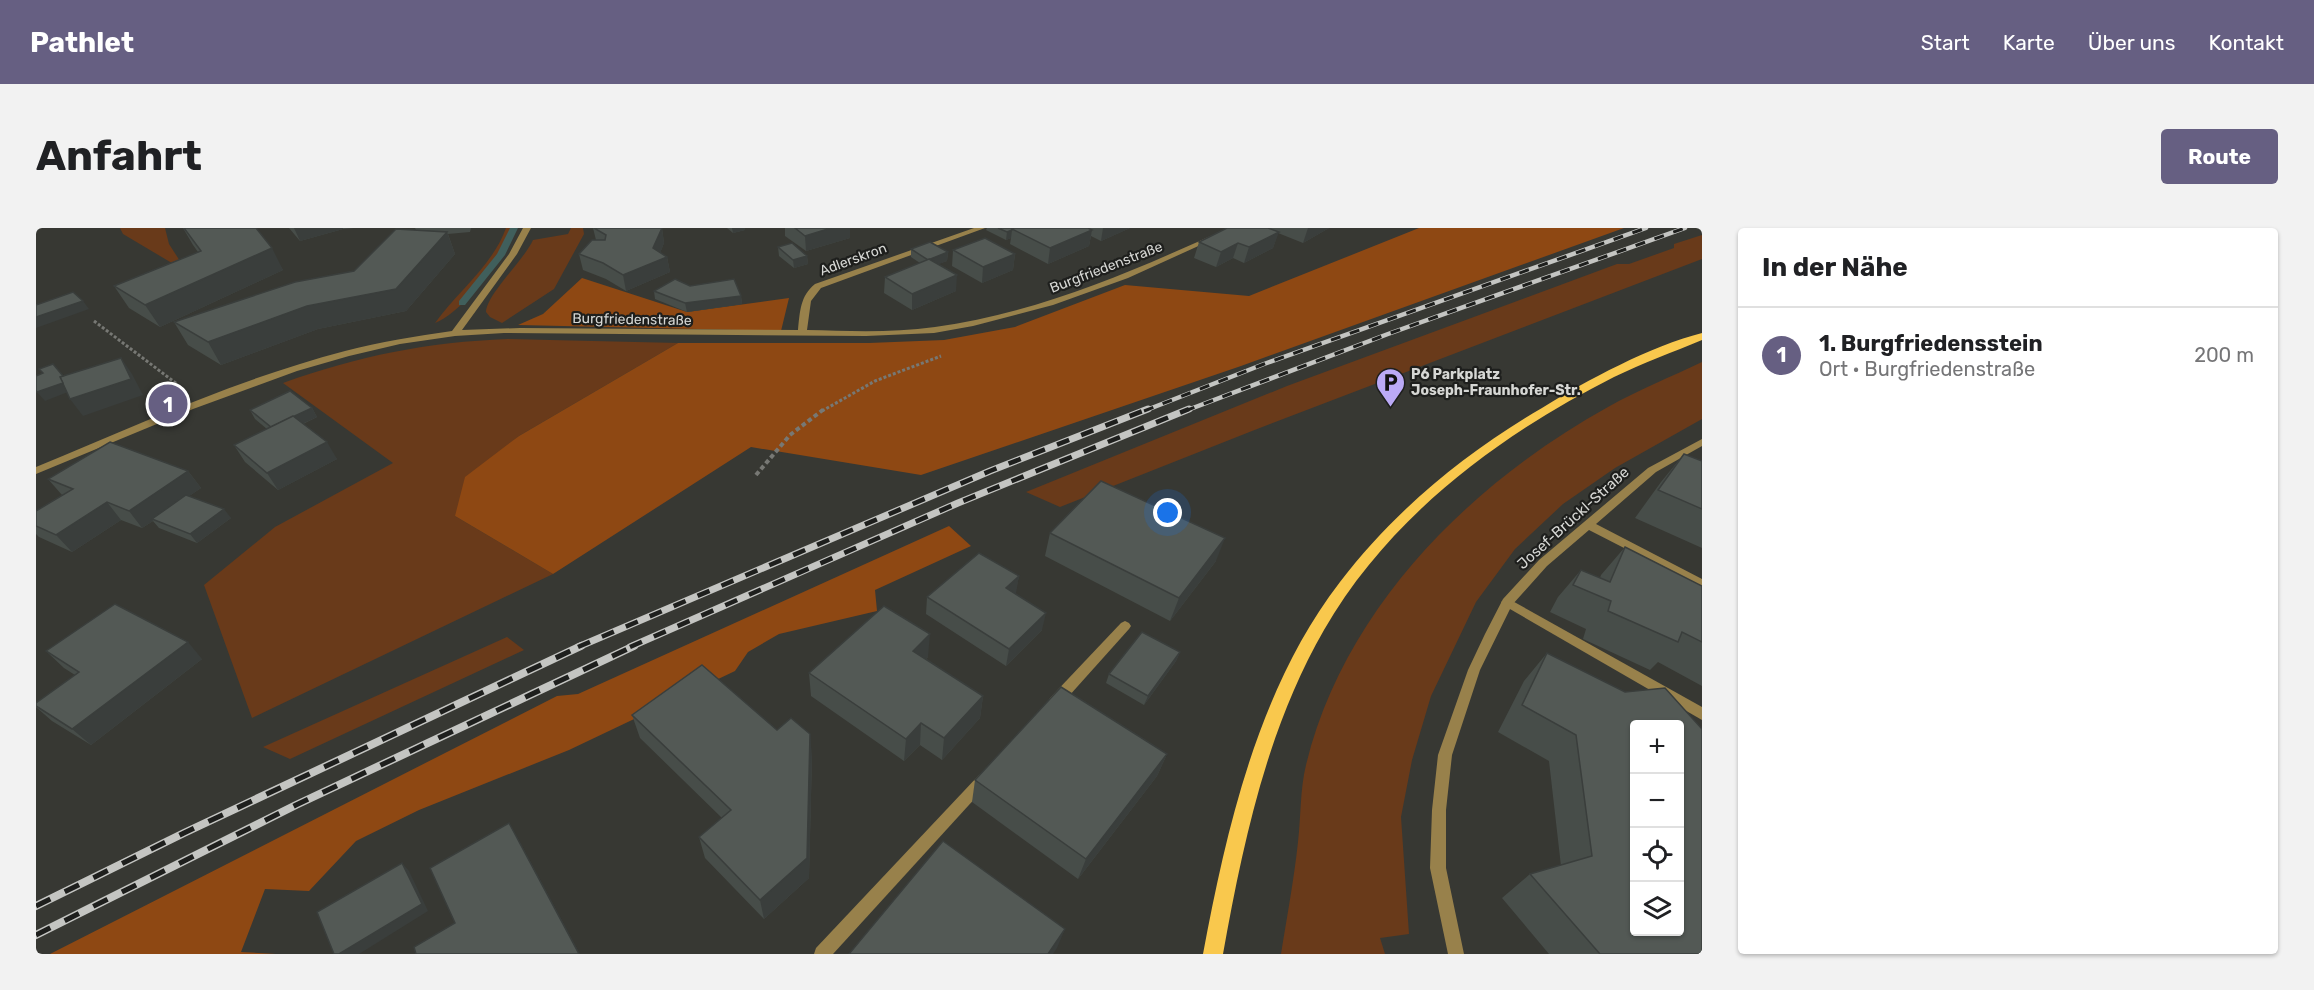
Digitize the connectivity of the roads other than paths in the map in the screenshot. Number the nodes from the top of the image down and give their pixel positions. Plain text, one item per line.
1 (527, 228) edge
2 (981, 228) edge
3 (1234, 228) edge
4 (456, 332) junction
5 (802, 333) junction
6 (1702, 336) edge
7 (1702, 442) edge
8 (1675, 455) junction
9 (1693, 464) edge
10 (36, 471) edge
11 (1588, 525) junction
12 (1702, 584) edge
13 (1507, 602) junction
14 (1125, 626) dead end
15 (1046, 712) edge
16 (1702, 714) edge
17 (998, 764) edge
18 (822, 954) edge
19 (1213, 954) edge
20 (1456, 954) edge

1 - 4 street
2 - 5 street, Adlerskron
3 - 5 street, Burgfriedenstraße
4 - 5 street, Burgfriedenstraße
4 - 10 street, Burgfriedenstraße
6 - 19 main road
7 - 8 street, Josef-Brückl-Straße
8 - 9 street
8 - 11 street, Josef-Brückl-Straße
11 - 12 street
11 - 13 street, Josef-Brückl-Straße
13 - 16 street
13 - 20 street, Josef-Brückl-Straße
14 - 15 street
17 - 18 street

